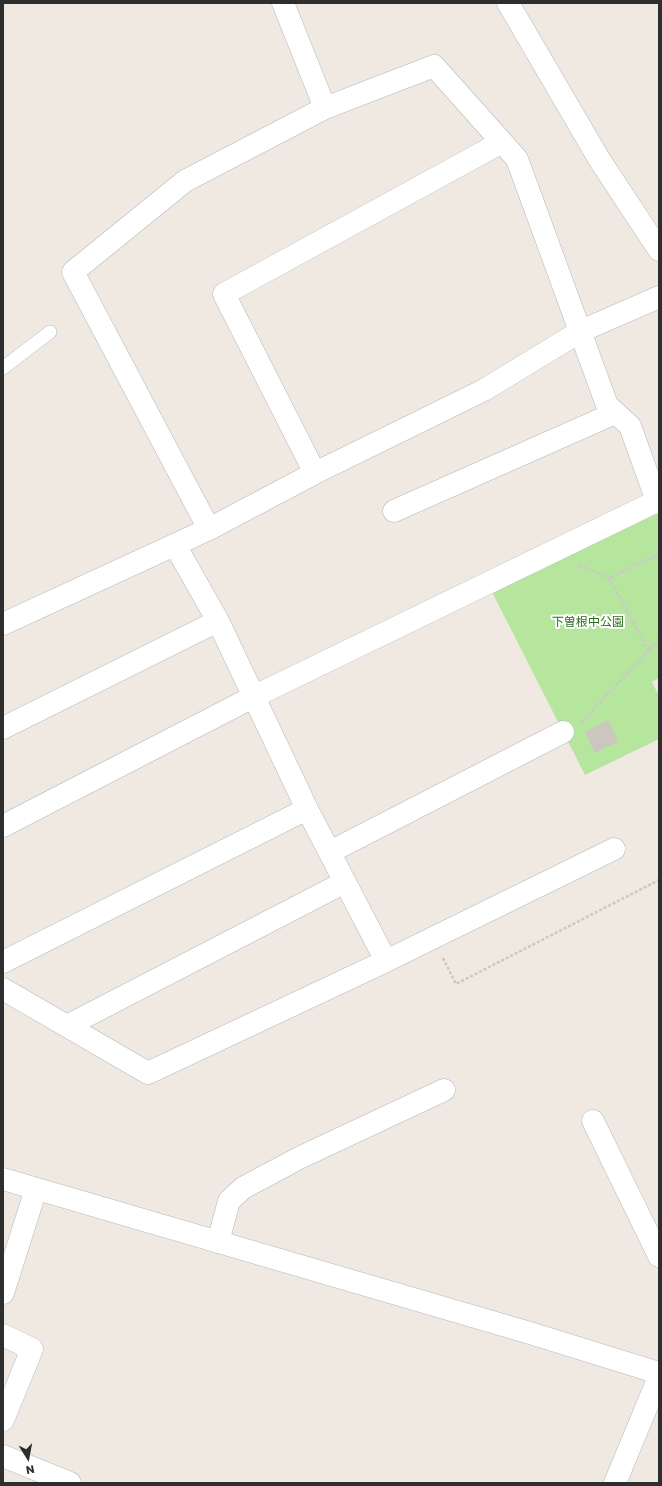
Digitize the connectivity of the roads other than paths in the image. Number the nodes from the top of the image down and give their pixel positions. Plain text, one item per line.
1 (283, 3) edge
2 (508, 3) edge
3 (325, 108) junction
4 (502, 142) junction
5 (659, 250) edge
6 (659, 297) edge
7 (581, 331) junction
8 (50, 332) dead end
9 (3, 368) edge
10 (615, 413) junction
11 (315, 473) junction
12 (658, 503) edge
13 (394, 511) dead end
14 (209, 529) junction
15 (176, 545) junction
16 (218, 621) junction
17 (3, 624) edge
18 (253, 697) junction
19 (3, 728) edge
20 (563, 732) road end
21 (307, 809) junction
22 (3, 826) edge
23 (614, 849) dead end
24 (330, 852) junction
25 (345, 882) junction
26 (386, 961) junction
27 (3, 962) edge
28 (3, 989) edge
29 (67, 1026) junction
30 (444, 1090) dead end
31 (594, 1121) dead end
32 (3, 1179) edge
33 (36, 1189) junction
34 (218, 1242) junction
35 (659, 1256) edge
36 (3, 1293) edge
37 (3, 1335) edge
38 (659, 1373) edge
39 (659, 1378) edge
40 (3, 1420) edge
41 (3, 1456) edge
42 (70, 1483) edge
43 (615, 1483) edge

1 - 3 street
2 - 5 street
3 - 4 street
3 - 14 street
4 - 7 street
4 - 11 street
6 - 7 street
7 - 10 street
7 - 11 street
8 - 9 lane
10 - 12 street
10 - 13 street
11 - 14 street
12 - 18 street
14 - 15 street
15 - 16 street
15 - 17 street
16 - 18 street
16 - 19 street
18 - 21 street
18 - 22 street
20 - 24 street
21 - 24 street
21 - 27 street
23 - 26 street
24 - 25 street
25 - 26 street
25 - 29 street
26 - 29 street
28 - 29 street
30 - 34 street
31 - 35 street
32 - 33 street
33 - 34 street
33 - 36 street
34 - 38 street
37 - 40 street
39 - 43 street
41 - 42 street

